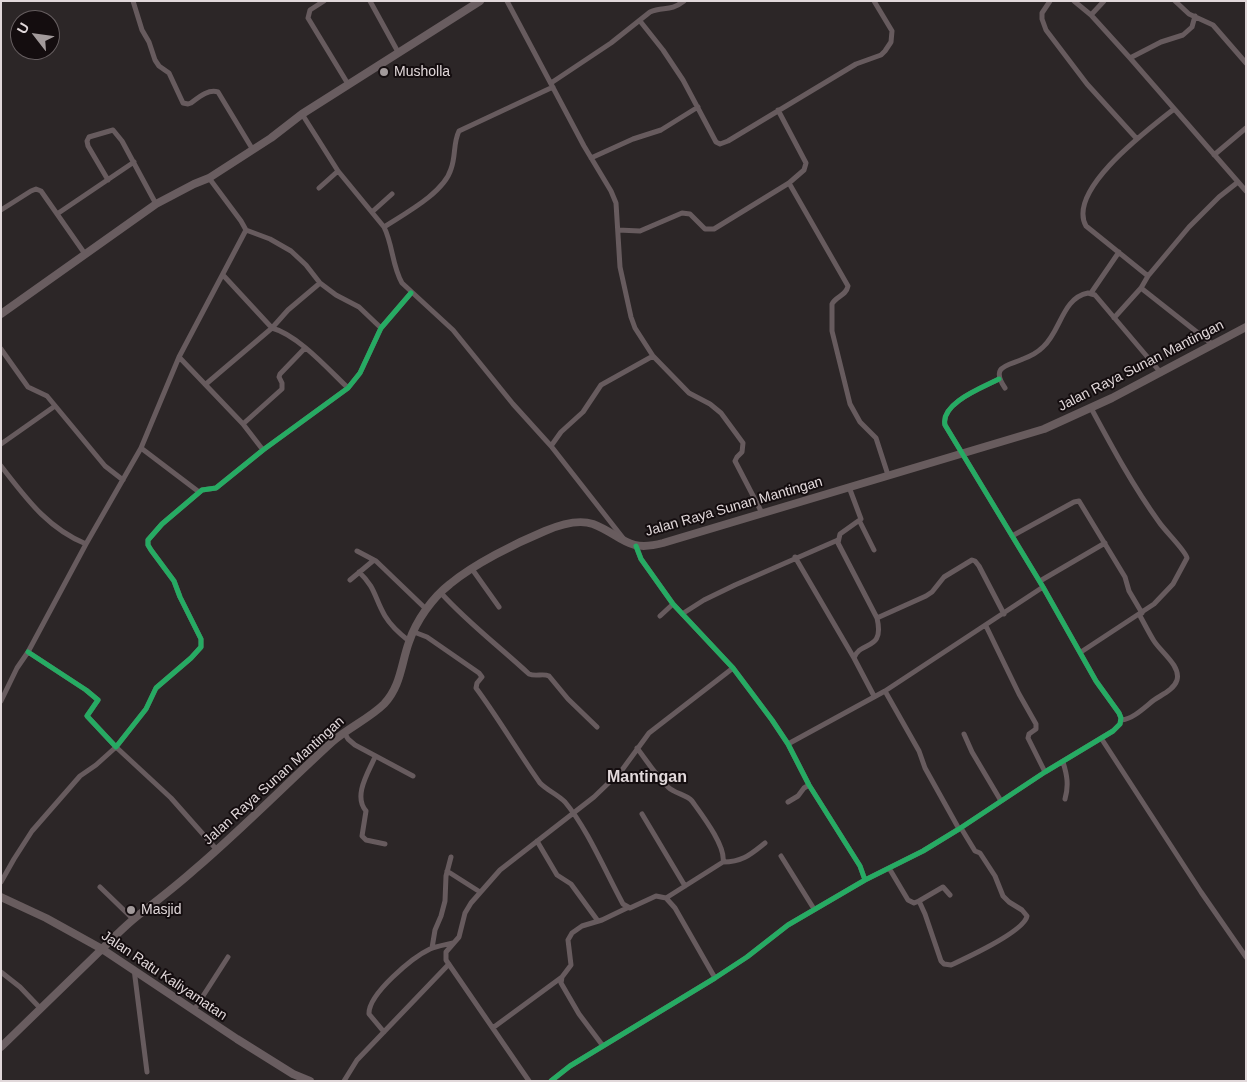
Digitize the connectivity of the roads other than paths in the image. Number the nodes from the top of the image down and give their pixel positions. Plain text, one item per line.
1 (133, 1) edge
2 (324, 1) edge
3 (370, 1) edge
4 (480, 1) edge
5 (507, 1) edge
6 (684, 1) edge
7 (874, 1) edge
8 (1050, 1) edge
9 (1074, 1) edge
10 (1104, 1) edge
11 (1175, 1) edge
12 (1091, 15) junction
13 (1195, 16) junction
14 (640, 21) junction
15 (398, 52) junction
16 (1130, 58) junction
17 (1246, 63) edge
18 (348, 84) junction
19 (552, 85) junction
20 (698, 107) junction
21 (1174, 109) junction
22 (778, 110) junction
23 (302, 114) junction
24 (1246, 128) edge
25 (1137, 139) junction
26 (253, 150) junction
27 (1214, 155) junction
28 (591, 158) junction
29 (134, 162) junction
30 (338, 171) junction
31 (209, 178) junction
32 (108, 180) junction
33 (1238, 182) junction
34 (788, 183) junction
35 (318, 188) dead end
36 (1246, 191) edge
37 (392, 194) dead end
38 (156, 204) junction
39 (1, 210) edge
40 (372, 212) junction
41 (57, 214) junction
42 (384, 227) junction
43 (246, 230) junction
44 (618, 230) junction
45 (1119, 252) junction
46 (85, 254) junction
47 (223, 275) junction
48 (1148, 276) junction
49 (320, 283) junction
50 (1141, 288) junction
51 (411, 293) junction
52 (1091, 293) junction
53 (1, 314) edge
54 (1114, 318) junction
55 (1246, 327) edge
56 (272, 328) junction
57 (381, 328) junction
58 (1212, 344) junction
59 (1, 348) edge
60 (305, 348) junction
61 (179, 356) junction
62 (653, 356) junction
63 (1161, 373) junction
64 (1000, 379) junction
65 (206, 384) junction
66 (348, 388) junction
67 (1005, 388) dead end
68 (55, 406) junction
69 (1091, 408) junction
70 (243, 424) junction
71 (1, 444) edge
72 (551, 446) junction
73 (141, 448) junction
74 (263, 450) junction
75 (963, 452) junction
76 (1, 466) edge
77 (888, 475) junction
78 (123, 480) junction
79 (850, 486) junction
80 (199, 492) junction
81 (762, 513) junction
82 (860, 522) junction
83 (1012, 536) junction
84 (838, 540) junction
85 (626, 542) junction
86 (1105, 543) junction
87 (86, 544) junction
88 (636, 546) junction
89 (874, 550) dead end
90 (357, 551) dead end
91 (795, 557) junction
92 (374, 560) junction
93 (472, 569) junction
94 (358, 572) junction
95 (350, 580) dead end
96 (1040, 581) junction
97 (1043, 587) junction
98 (441, 593) junction
99 (673, 604) junction
100 (500, 606) dead end
101 (426, 610) junction
102 (682, 614) junction
103 (1004, 614) junction
104 (1140, 614) junction
105 (660, 616) dead end
106 (877, 618) junction
107 (986, 626) junction
108 (414, 632) junction
109 (409, 641) junction
110 (28, 652) junction
111 (1081, 652) junction
112 (854, 658) junction
113 (733, 668) junction
114 (885, 691) junction
115 (874, 696) junction
116 (2, 697) edge
117 (1122, 720) junction
118 (597, 727) dead end
119 (343, 733) junction
120 (964, 734) dead end
121 (1101, 738) junction
122 (788, 744) junction
123 (116, 747) junction
124 (638, 748) junction
125 (375, 757) junction
126 (1063, 762) junction
127 (1045, 772) junction
128 (413, 776) dead end
129 (809, 785) junction
130 (1065, 799) dead end
131 (1001, 801) junction
132 (788, 802) dead end
133 (642, 814) dead end
134 (573, 815) junction
135 (960, 828) junction
136 (537, 841) junction
137 (765, 843) dead end
138 (384, 844) dead end
139 (217, 850) junction
140 (781, 856) dead end
141 (451, 858) dead end
142 (723, 862) junction
143 (889, 868) junction
144 (447, 871) junction
145 (865, 880) junction
146 (1, 882) edge
147 (685, 886) junction
148 (100, 887) dead end
149 (480, 892) junction
150 (950, 896) dead end
151 (1, 897) edge
152 (666, 898) junction
153 (919, 901) junction
154 (627, 908) junction
155 (814, 909) junction
156 (133, 919) junction
157 (598, 921) junction
158 (453, 943) junction
159 (432, 948) junction
160 (102, 949) junction
161 (228, 957) dead end
162 (1246, 957) edge
163 (449, 964) junction
164 (134, 969) junction
165 (1, 972) edge
166 (562, 976) junction
167 (715, 978) junction
168 (41, 1009) junction
169 (194, 1010) junction
170 (494, 1027) junction
171 (384, 1032) junction
172 (603, 1046) junction
173 (1, 1047) edge
174 (147, 1072) dead end
175 (310, 1081) edge
176 (344, 1081) edge
177 (529, 1081) edge
178 (551, 1081) edge

1 - 26 street
2 - 18 street
3 - 15 street
4 - 15 street
5 - 19 street
6 - 14 street
7 - 22 street
8 - 25 street
9 - 12 street
10 - 12 street
11 - 13 street
12 - 16 street
13 - 16 street
13 - 17 street
14 - 19 street
14 - 20 street
15 - 18 street
16 - 21 street
18 - 23 street
19 - 28 street
19 - 42 street
20 - 22 street
20 - 28 street
21 - 25 street
21 - 27 street
22 - 34 street
23 - 26 street
23 - 30 street
24 - 27 street
25 - 45 street
26 - 31 street
27 - 33 street
28 - 44 street
29 - 32 street
29 - 32 street
29 - 38 street
30 - 35 street
30 - 40 street
31 - 38 street
31 - 43 street
32 - 41 street
33 - 36 street
33 - 48 street
34 - 44 street
34 - 77 street
37 - 40 street
38 - 46 street
39 - 41 street
40 - 42 street
41 - 46 street
42 - 51 street
43 - 47 street
43 - 49 street
44 - 62 street
45 - 48 street
45 - 52 street
46 - 53 street
47 - 56 street
47 - 61 street
48 - 50 street
49 - 56 street
49 - 57 street
50 - 54 street
50 - 58 street
51 - 57 street
51 - 72 street
52 - 54 street
52 - 64 street
54 - 63 street
55 - 58 main road, Jalan Raya Sunan Mantingan
56 - 60 street
56 - 65 street
57 - 66 street
58 - 63 main road, Jalan Raya Sunan Mantingan
59 - 68 street
60 - 66 street
60 - 70 street
61 - 65 street
61 - 73 street
62 - 72 street
62 - 81 street
63 - 69 main road, Jalan Raya Sunan Mantingan
64 - 67 street
64 - 75 street
65 - 70 street
66 - 74 street
68 - 71 street
68 - 78 street
69 - 75 main road, Jalan Raya Sunan Mantingan
69 - 104 street
70 - 74 street
72 - 85 street
73 - 78 street
73 - 80 street
74 - 80 street
75 - 77 main road, Jalan Raya Sunan Mantingan
75 - 83 street
76 - 87 street
77 - 79 main road, Jalan Raya Sunan Mantingan
78 - 87 street
79 - 81 main road, Jalan Raya Sunan Mantingan
79 - 82 street
80 - 123 street
81 - 88 main road, Jalan Raya Sunan Mantingan
82 - 84 street
82 - 89 street
83 - 86 street
83 - 96 street
84 - 91 street
84 - 106 street
85 - 88 main road, Jalan Raya Sunan Mantingan
85 - 93 main road, Jalan Raya Sunan Mantingan
86 - 96 street
86 - 104 street
87 - 110 street
88 - 99 street
90 - 92 street
91 - 102 street
91 - 112 street
92 - 94 street
92 - 101 street
93 - 98 main road, Jalan Raya Sunan Mantingan
93 - 100 street
94 - 95 street
94 - 109 street
96 - 97 street
97 - 103 street
97 - 111 street
98 - 101 main road, Jalan Raya Sunan Mantingan
98 - 118 street
99 - 102 street
99 - 105 street
101 - 108 main road, Jalan Raya Sunan Mantingan
102 - 113 street
103 - 106 street
103 - 107 street
104 - 111 street
104 - 117 street
106 - 112 street
107 - 114 street
107 - 127 street
108 - 109 main road, Jalan Raya Sunan Mantingan
108 - 134 street
109 - 119 main road, Jalan Raya Sunan Mantingan
110 - 116 street
110 - 123 street
111 - 117 street
112 - 115 street
113 - 122 street
113 - 124 street
114 - 115 street
114 - 135 street
115 - 122 street
117 - 121 street
119 - 125 street
119 - 139 main road, Jalan Raya Sunan Mantingan
120 - 131 street
121 - 126 street
121 - 162 street
122 - 129 street
123 - 139 street
123 - 146 street
124 - 134 street
124 - 142 street
125 - 128 street
125 - 138 street
126 - 127 street
126 - 130 street
127 - 131 street
129 - 132 street
129 - 145 street
131 - 135 street
133 - 147 street
134 - 136 street
134 - 154 street
135 - 143 street
135 - 153 street
136 - 149 street
136 - 157 street
137 - 142 street
139 - 156 main road, Jalan Raya Sunan Mantingan
140 - 155 street
141 - 144 street
142 - 147 street
143 - 145 street
143 - 153 street
144 - 149 street
144 - 159 street
145 - 155 street
147 - 152 street
148 - 156 street
149 - 158 street
150 - 153 street
151 - 160 main road, Jalan Ratu Kaliyamatan
152 - 154 street
152 - 167 street
154 - 157 street
155 - 167 street
156 - 160 main road, Jalan Raya Sunan Mantingan
157 - 166 street
158 - 159 street
158 - 163 street
159 - 171 street
160 - 164 street, Jalan Ratu Kaliyamatan
160 - 168 street, Jalan Raya Sunan Mantingan
161 - 169 street
163 - 170 street
163 - 171 street
164 - 169 street, Jalan Ratu Kaliyamatan
164 - 174 street
165 - 168 street
166 - 170 street
166 - 172 street
167 - 172 street
168 - 173 street, Jalan Raya Sunan Mantingan
169 - 175 street, Jalan Ratu Kaliyamatan
170 - 177 street
171 - 176 street
172 - 178 street

